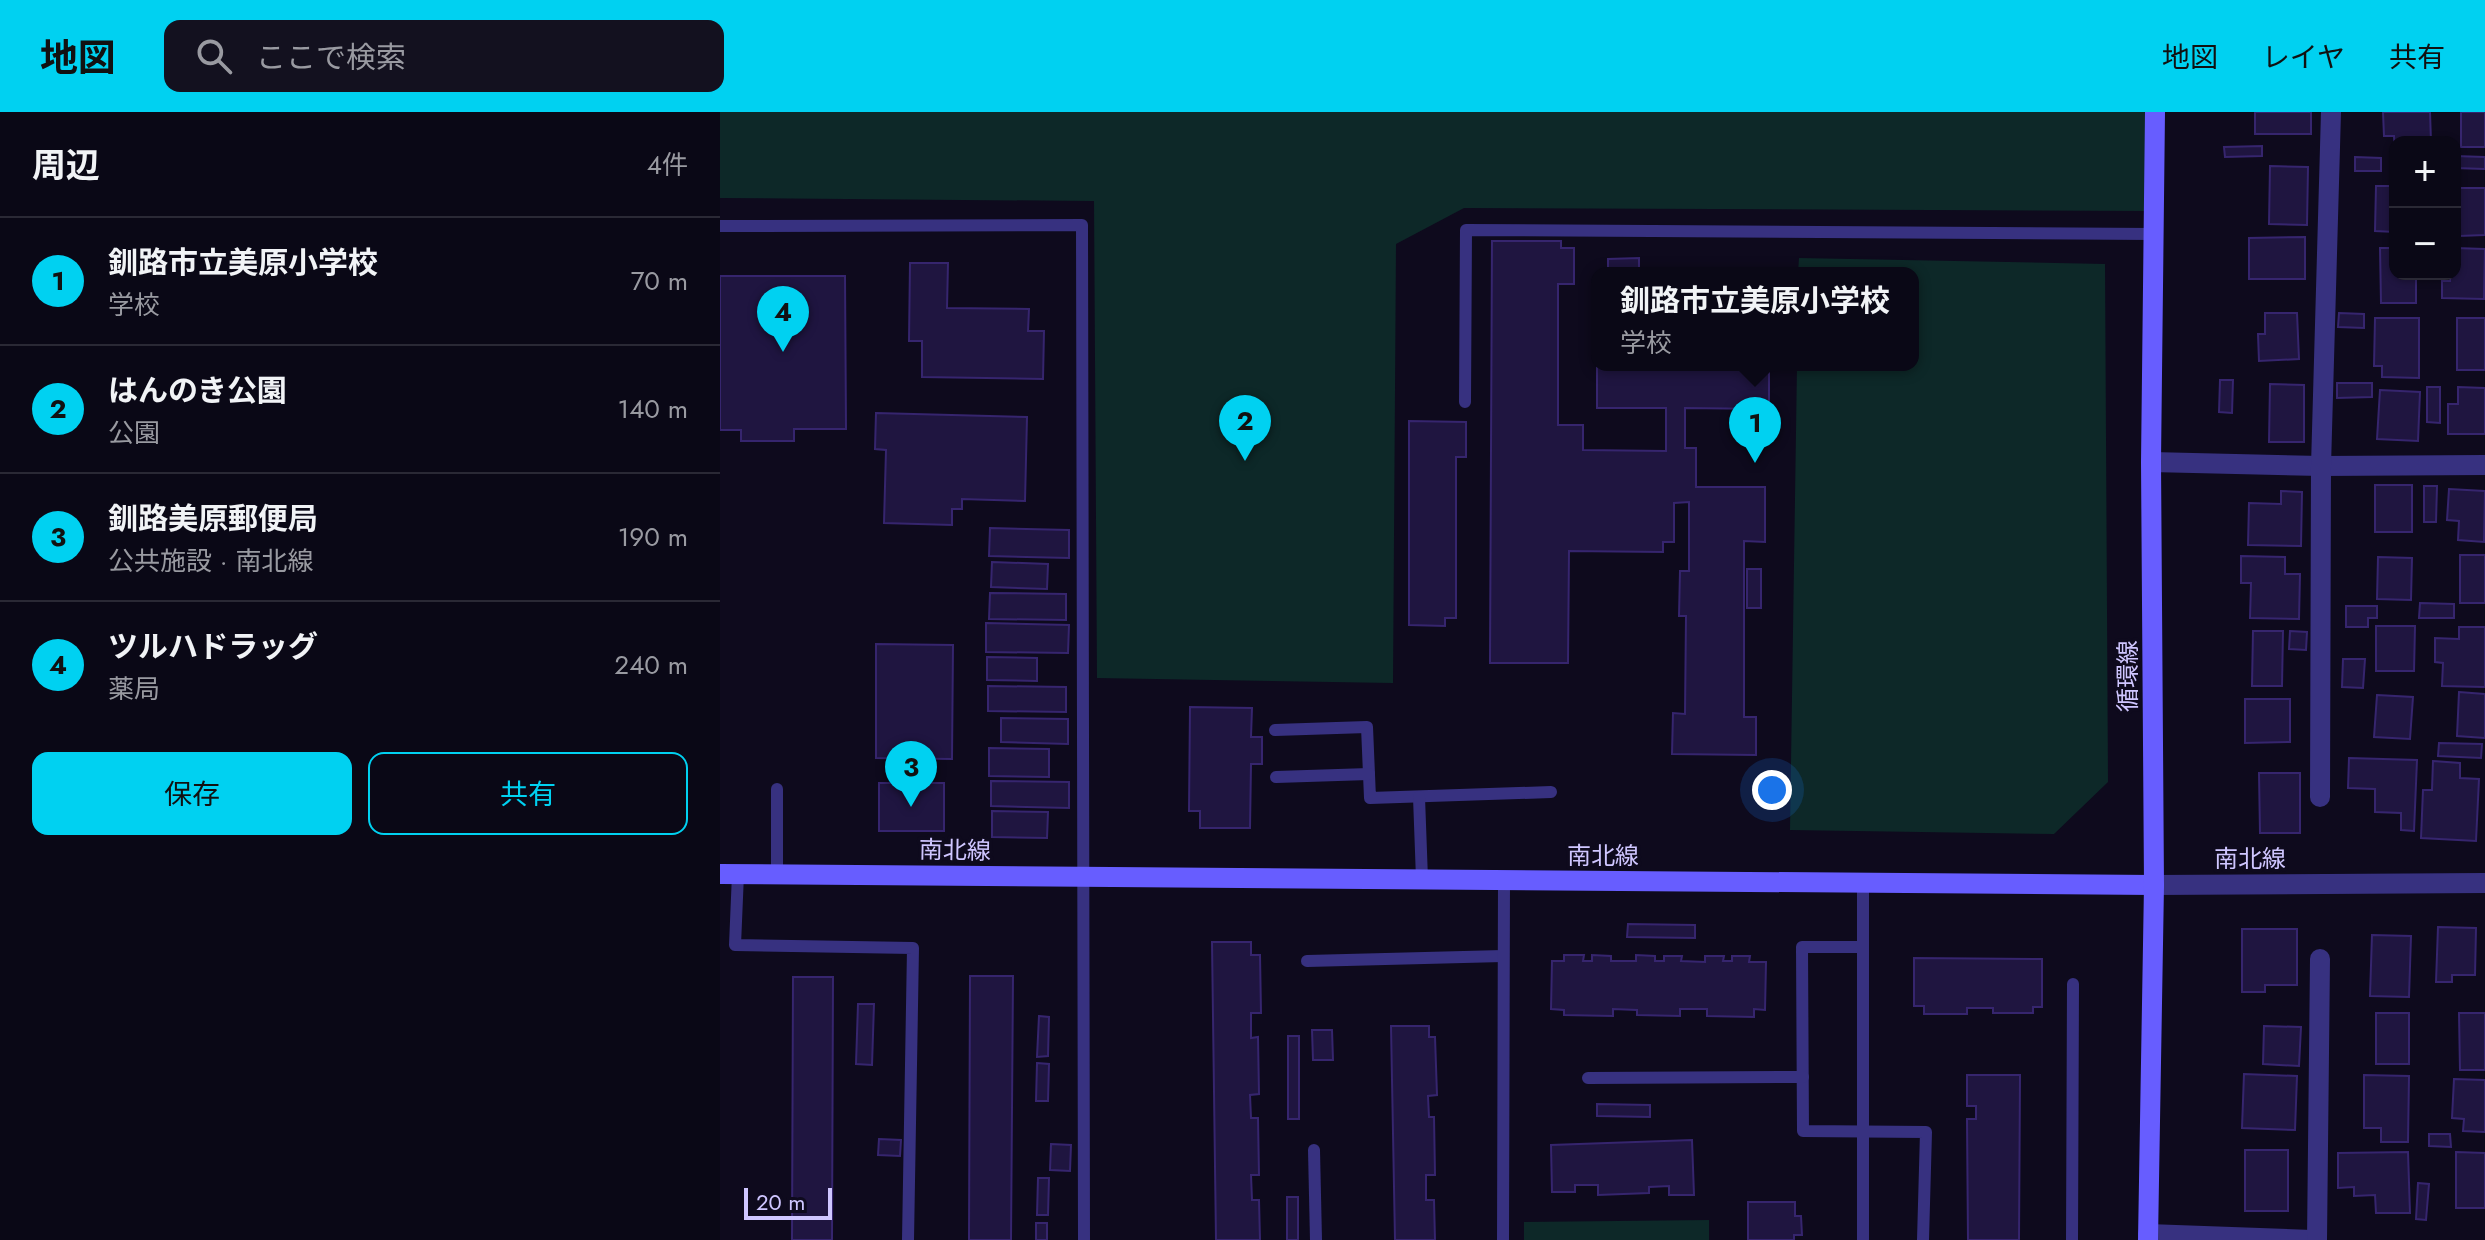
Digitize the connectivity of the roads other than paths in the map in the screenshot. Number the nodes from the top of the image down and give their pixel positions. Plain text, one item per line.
1 (2155, 112) edge
2 (2331, 112) edge
3 (720, 226) edge
4 (2154, 234) junction
5 (1465, 402) dead end
6 (2151, 462) junction
7 (2485, 465) edge
8 (2321, 466) junction
9 (1275, 730) dead end
10 (1369, 774) junction
11 (1276, 777) dead end
12 (777, 789) dead end
13 (1551, 792) dead end
14 (1419, 797) junction
15 (2320, 797) dead end
16 (729, 874) edge
17 (777, 874) junction
18 (1082, 877) junction
19 (1422, 879) junction
20 (1504, 880) junction
21 (1863, 883) junction
22 (2485, 883) edge
23 (2154, 885) junction
24 (720, 945) edge
25 (735, 945) junction
26 (1863, 947) junction
27 (1503, 956) junction
28 (2320, 959) dead end
29 (1307, 961) dead end
30 (2073, 984) dead end
31 (1803, 1077) junction
32 (1588, 1078) dead end
33 (1863, 1131) junction
34 (1314, 1150) dead end
35 (2148, 1237) edge
36 (908, 1240) edge
37 (1084, 1240) edge
38 (1316, 1240) edge
39 (1503, 1240) edge
40 (1863, 1240) edge
41 (1923, 1240) edge
42 (2072, 1240) edge
43 (2315, 1240) edge

1 - 4 street, 循環線
2 - 8 street
3 - 18 lane
4 - 5 lane
4 - 6 street, 循環線
6 - 8 street
6 - 23 street, 循環線
7 - 8 street
8 - 15 street
9 - 10 lane
10 - 11 lane
10 - 14 lane
12 - 17 lane
13 - 14 lane
14 - 19 lane
16 - 17 street, 南北線
16 - 25 lane
17 - 18 street, 南北線
18 - 19 street, 南北線
18 - 37 lane
19 - 20 street, 南北線
20 - 21 street, 南北線
20 - 27 lane
21 - 23 street, 南北線
21 - 26 lane
22 - 23 street, 南北線
23 - 35 street, 循環線
24 - 25 lane
25 - 36 lane
26 - 31 lane
26 - 33 lane
27 - 29 lane
27 - 39 lane
28 - 43 street
30 - 42 lane
31 - 32 lane
31 - 33 lane
33 - 40 lane
33 - 41 lane
34 - 38 lane
35 - 43 street

